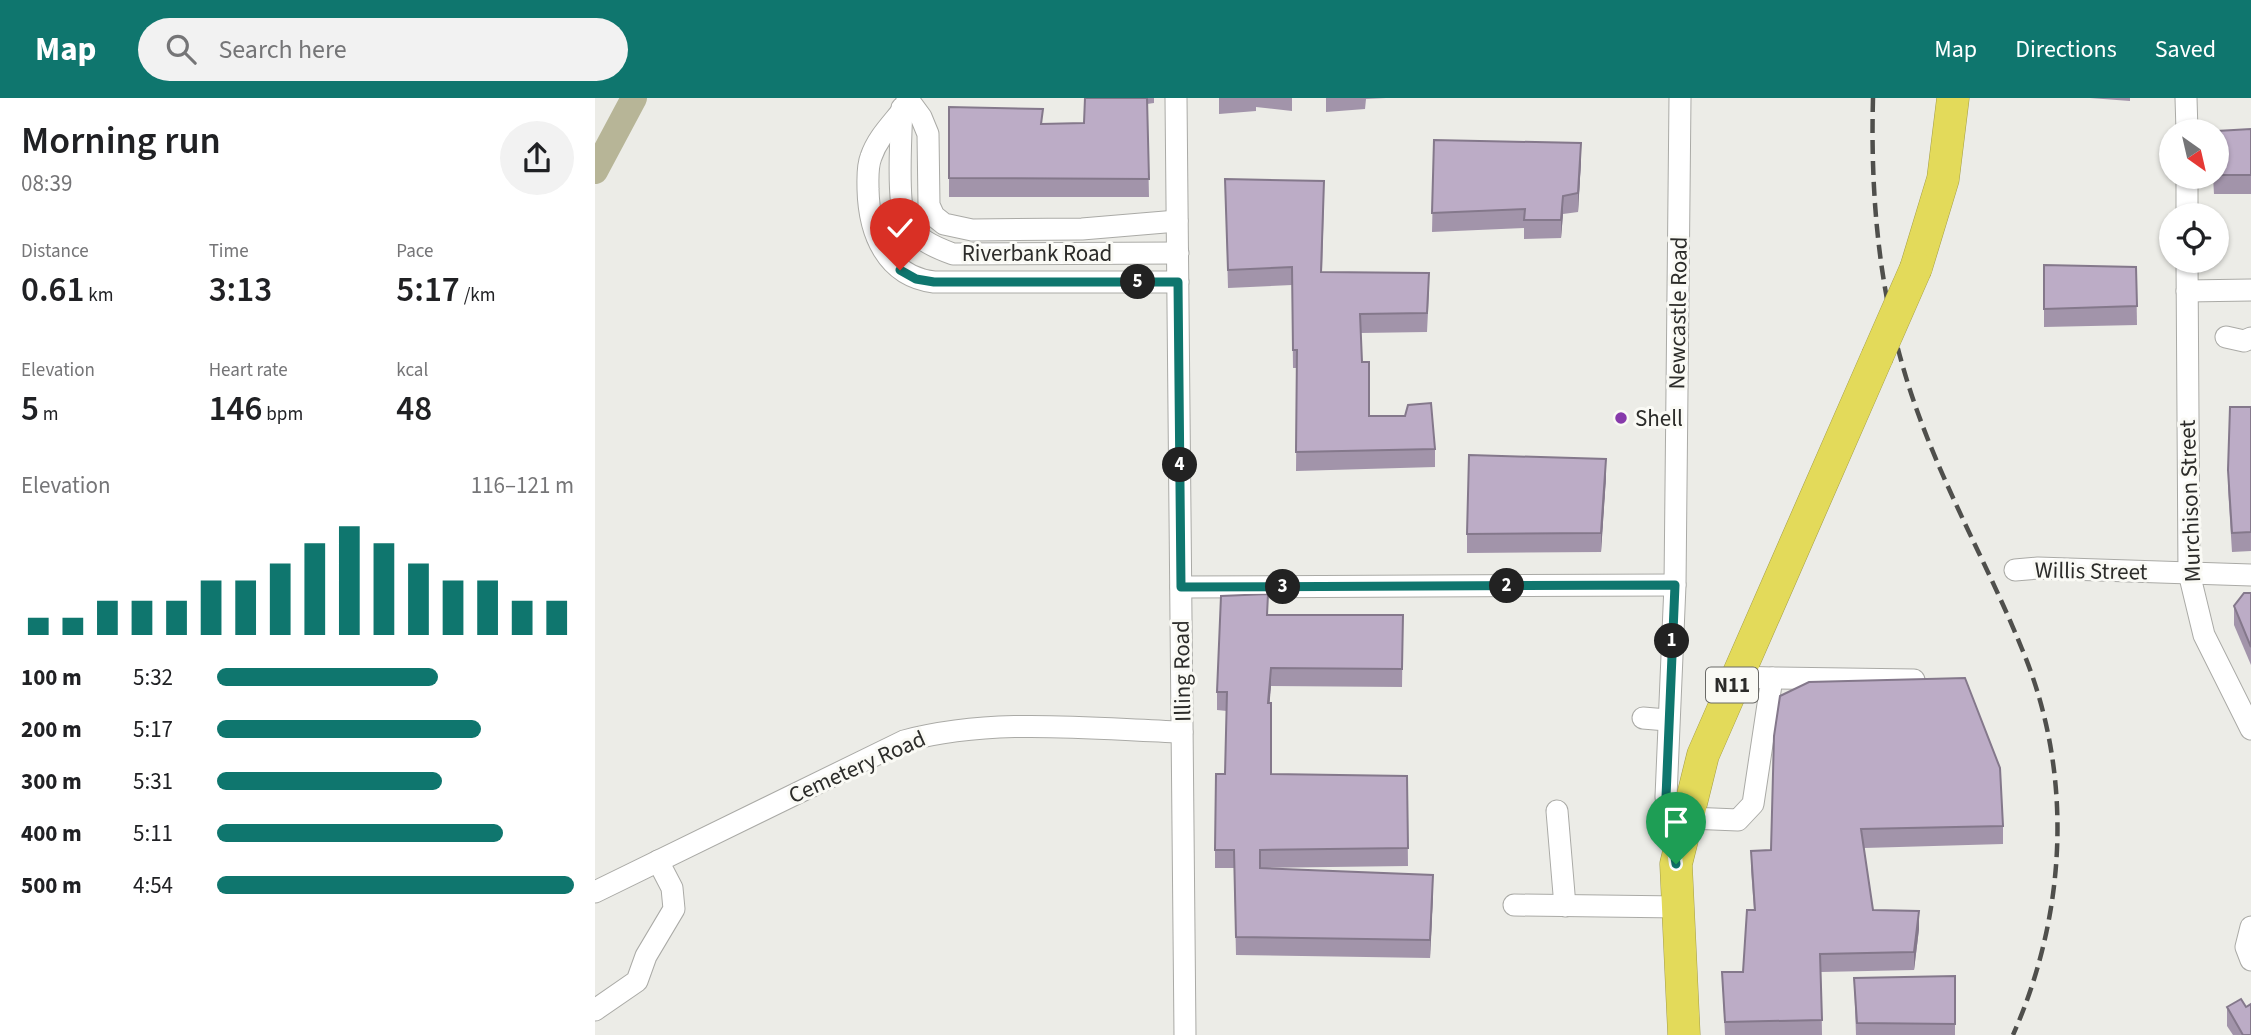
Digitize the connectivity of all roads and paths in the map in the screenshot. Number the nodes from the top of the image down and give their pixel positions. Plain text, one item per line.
1 (1176, 98) edge
2 (1680, 98) edge
3 (1953, 98) edge
4 (2186, 98) edge
5 (904, 102) edge
6 (2187, 119) edge
7 (1177, 221) junction
8 (1178, 253) junction
9 (2187, 273) edge
10 (1178, 282) junction
11 (2251, 289) edge
12 (2187, 291) junction
13 (2226, 337) dead end
14 (2251, 338) edge
15 (2015, 570) dead end
16 (2189, 573) junction
17 (2251, 575) edge
18 (1675, 585) junction
19 (1181, 587) junction
20 (1736, 677) junction
21 (1772, 678) junction
22 (1931, 680) edge
23 (1643, 718) dead end
24 (1667, 720) junction
25 (2251, 729) edge
26 (1182, 732) junction
27 (1557, 811) dead end
28 (1689, 818) junction
29 (658, 861) junction
30 (1676, 864) junction
31 (595, 892) edge
32 (1514, 905) dead end
33 (1565, 906) junction
34 (1679, 907) junction
35 (2251, 927) edge
36 (2251, 960) edge
37 (595, 1010) edge
38 (1185, 1035) edge
39 (1684, 1035) edge

1 - 7 street, Illing Road
2 - 18 street, Newcastle Road
3 - 20 highway, N11, bridge
4 - 6 street
5 - 7 street
5 - 8 street, Riverbank Road
5 - 10 street
7 - 8 street, Illing Road
8 - 10 street, Illing Road
9 - 12 street, Murchison Street
10 - 19 street, Illing Road
11 - 12 street
12 - 16 street, Murchison Street
13 - 14 street
15 - 16 street, Willis Street
16 - 17 street, Willis Street
16 - 25 street, Murchison Street
18 - 19 street
18 - 24 street, Newcastle Road
19 - 26 street, Illing Road
20 - 21 street
20 - 28 highway, N11
21 - 22 street
21 - 28 street
23 - 24 street
24 - 30 street, Newcastle Road
26 - 29 street, Cemetery Road
26 - 38 street, Illing Road
27 - 33 street
28 - 30 highway, N11
29 - 31 street, Cemetery Road
29 - 37 street
30 - 34 highway, N11
32 - 33 street
33 - 34 street
34 - 39 highway, N11
35 - 36 street

